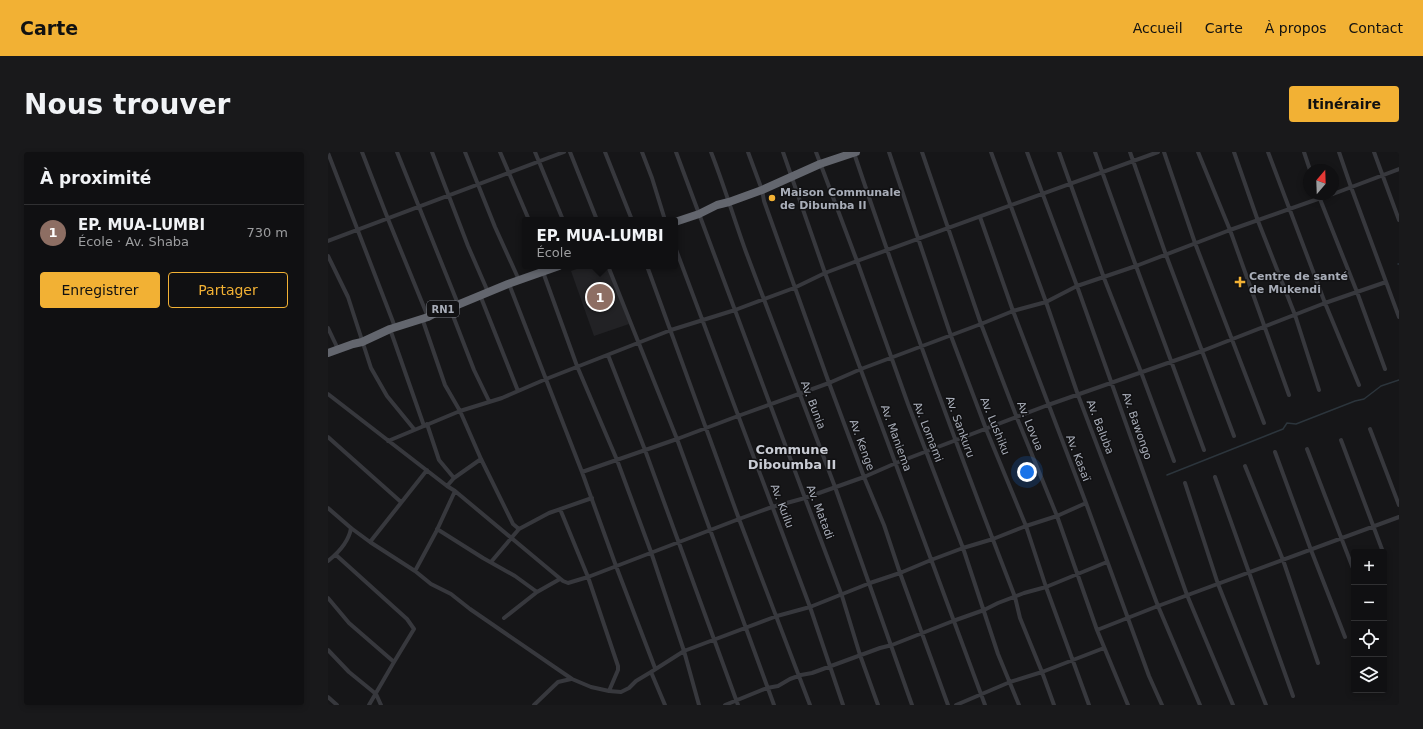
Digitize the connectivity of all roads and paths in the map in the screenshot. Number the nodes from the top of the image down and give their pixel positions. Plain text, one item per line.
1 (362, 152) edge
2 (397, 152) edge
3 (432, 152) edge
4 (465, 152) edge
5 (500, 152) edge
6 (535, 152) edge
7 (564, 152) edge
8 (570, 152) edge
9 (605, 152) edge
10 (642, 152) edge
11 (676, 152) edge
12 (711, 152) edge
13 (748, 152) edge
14 (783, 152) edge
15 (816, 152) edge
16 (855, 152) edge
17 (889, 152) edge
18 (922, 152) edge
19 (991, 152) edge
20 (1027, 152) edge
21 (1059, 152) edge
22 (1095, 152) edge
23 (1130, 152) edge
24 (1158, 152) edge
25 (1164, 152) edge
26 (1198, 152) edge
27 (1234, 152) edge
28 (1268, 152) edge
29 (1304, 152) edge
30 (1339, 152) edge
31 (1374, 152) edge
32 (328, 153) edge
33 (1133, 161) junction
34 (539, 162) junction
35 (820, 164) junction
36 (1308, 164) edge
37 (1399, 169) edge
38 (1102, 172) junction
39 (509, 174) junction
40 (792, 176) junction
41 (1383, 176) junction
42 (478, 184) junction
43 (1070, 185) junction
44 (1351, 187) junction
45 (762, 190) junction
46 (1339, 192) edge
47 (1042, 194) junction
48 (450, 195) junction
49 (1310, 200) edge
50 (1321, 200) edge
51 (729, 202) junction
52 (1010, 206) junction
53 (419, 207) junction
54 (1290, 209) junction
55 (699, 214) junction
56 (528, 217) edge
57 (562, 217) edge
58 (596, 217) edge
59 (631, 217) edge
60 (664, 217) edge
61 (980, 217) junction
62 (388, 219) junction
63 (1258, 220) junction
64 (1399, 220) edge
65 (678, 221) edge
66 (948, 228) junction
67 (357, 230) junction
68 (1230, 230) junction
69 (918, 239) junction
70 (328, 241) edge
71 (1195, 243) junction
72 (886, 250) junction
73 (678, 255) edge
74 (1166, 255) junction
75 (328, 256) edge
76 (857, 261) junction
77 (1136, 266) junction
78 (547, 269) edge
79 (609, 269) edge
80 (648, 269) edge
81 (825, 273) junction
82 (1104, 278) junction
83 (519, 280) junction
84 (1386, 282) junction
85 (508, 284) junction
86 (1077, 286) junction
87 (794, 288) junction
88 (1357, 292) junction
89 (484, 293) junction
90 (764, 298) junction
91 (1046, 302) junction
92 (1325, 303) junction
93 (454, 306) junction
94 (735, 310) junction
95 (1013, 311) junction
96 (1295, 315) junction
97 (425, 317) junction
98 (1399, 317) edge
99 (702, 320) junction
100 (981, 324) junction
101 (1265, 327) junction
102 (328, 328) edge
103 (392, 328) junction
104 (671, 330) junction
105 (951, 336) junction
106 (1232, 340) junction
107 (362, 342) junction
108 (639, 342) junction
109 (921, 347) junction
110 (338, 349) junction
111 (1202, 351) junction
112 (328, 353) edge
113 (608, 355) junction
114 (891, 357) junction
115 (1171, 361) junction
116 (577, 366) junction
117 (861, 369) junction
118 (1385, 369) dead end
119 (1141, 372) junction
120 (546, 379) junction
121 (829, 383) junction
122 (1112, 383) junction
123 (1359, 385) dead end
124 (1319, 390) dead end
125 (518, 391) junction
126 (799, 393) junction
127 (328, 394) edge
128 (1078, 395) junction
129 (1289, 395) dead end
130 (489, 401) junction
131 (770, 405) junction
132 (1048, 405) junction
133 (460, 411) junction
134 (738, 416) junction
135 (1016, 418) junction
136 (1264, 423) dead end
137 (426, 425) junction
138 (706, 427) junction
139 (414, 429) junction
140 (986, 429) junction
141 (1370, 429) dead end
142 (1234, 436) dead end
143 (328, 437) edge
144 (677, 439) junction
145 (1341, 440) dead end
146 (388, 441) junction
147 (956, 441) junction
148 (1307, 449) dead end
149 (645, 450) junction
150 (1204, 450) dead end
151 (926, 452) junction
152 (1275, 452) dead end
153 (481, 459) junction
154 (616, 460) junction
155 (1174, 461) dead end
156 (896, 463) junction
157 (1245, 466) dead end
158 (426, 470) junction
159 (582, 472) junction
160 (864, 477) junction
161 (1215, 477) dead end
162 (454, 478) junction
163 (1185, 483) dead end
164 (447, 486) junction
165 (835, 486) junction
166 (455, 491) junction
167 (592, 498) junction
168 (805, 498) junction
169 (401, 502) junction
170 (1086, 504) junction
171 (1399, 505) edge
172 (772, 507) junction
173 (328, 508) edge
174 (560, 509) junction
175 (1057, 516) junction
176 (1399, 517) edge
177 (740, 519) junction
178 (1026, 526) junction
179 (1374, 527) junction
180 (351, 528) junction
181 (437, 529) junction
182 (519, 529) junction
183 (711, 530) junction
184 (1342, 537) junction
185 (512, 538) junction
186 (993, 539) junction
187 (370, 542) junction
188 (679, 542) junction
189 (963, 548) junction
190 (1382, 549) edge
191 (1311, 550) junction
192 (651, 552) junction
193 (336, 555) junction
194 (931, 560) junction
195 (1283, 560) junction
196 (328, 562) edge
197 (491, 562) junction
198 (1108, 562) junction
199 (1351, 562) edge
200 (616, 566) junction
201 (415, 571) junction
202 (900, 573) junction
203 (1248, 573) junction
204 (1077, 574) junction
205 (588, 577) junction
206 (560, 579) junction
207 (870, 584) junction
208 (1218, 584) junction
209 (1046, 587) junction
210 (537, 592) junction
211 (842, 596) junction
212 (1015, 596) junction
213 (1187, 596) junction
214 (328, 598) edge
215 (1158, 606) junction
216 (810, 608) junction
217 (984, 610) junction
218 (777, 616) junction
219 (504, 618) dead end
220 (1128, 618) junction
221 (953, 621) junction
222 (746, 628) junction
223 (1097, 630) junction
224 (922, 633) junction
225 (1345, 637) dead end
226 (715, 640) junction
227 (892, 645) junction
228 (1104, 648) junction
229 (328, 650) edge
230 (684, 651) junction
231 (860, 655) junction
232 (1072, 659) junction
233 (394, 662) junction
234 (1318, 663) dead end
235 (829, 666) junction
236 (653, 670) junction
237 (1042, 672) junction
238 (798, 676) junction
239 (572, 679) junction
240 (1010, 682) junction
241 (767, 688) junction
242 (609, 692) junction
243 (376, 694) junction
244 (980, 694) junction
245 (1293, 696) dead end
246 (328, 697) edge
247 (736, 700) junction
248 (337, 705) edge
249 (368, 705) edge
250 (381, 705) edge
251 (534, 705) edge
252 (665, 705) edge
253 (700, 705) edge
254 (725, 705) edge
255 (738, 705) edge
256 (774, 705) edge
257 (810, 705) edge
258 (843, 705) edge
259 (878, 705) edge
260 (912, 705) edge
261 (948, 705) edge
262 (956, 705) edge
263 (985, 705) edge
264 (1019, 705) edge
265 (1054, 705) edge
266 (1089, 705) edge
267 (1128, 705) edge
268 (1162, 705) edge
269 (1200, 705) edge
270 (1233, 705) edge
271 (1266, 705) edge

1 - 62 street
2 - 53 street
3 - 48 street
4 - 42 street
5 - 39 street
6 - 34 street
7 - 34 street
8 - 58 street
9 - 59 street
10 - 60 street
11 - 55 street, Av. Matadi
12 - 51 street, Av. Bunia
13 - 45 street, Av. Kenge
14 - 40 street, Av. Maniema
15 - 35 street, Av. Lomami
16 - 35 highway
16 - 72 street, Av. Sankuru
17 - 69 street, Av. Lushiku
18 - 66 street, Av. Lovua
19 - 52 street, Av. Baluba
20 - 47 street, Av. Bawongo
21 - 43 street
22 - 38 street
23 - 33 street
24 - 33 street
25 - 71 street
26 - 68 street
27 - 63 street
28 - 54 street
29 - 36 street
30 - 44 street
31 - 41 street
32 - 67 street
33 - 38 street
33 - 74 street
34 - 39 street
34 - 57 street
35 - 40 highway
35 - 76 street, Av. Lomami
37 - 41 street
38 - 43 street
38 - 77 street
39 - 42 street
39 - 56 street
40 - 45 highway
40 - 81 street, Av. Maniema
41 - 44 street
41 - 64 street
42 - 48 street
42 - 83 street
43 - 47 street
43 - 82 street
44 - 46 street
44 - 84 street
45 - 51 highway
45 - 87 street, Av. Kenge
47 - 52 street
47 - 86 street, Av. Bawongo
48 - 53 street
48 - 89 street
49 - 54 street
50 - 88 street
51 - 55 highway
51 - 90 street, Av. Bunia
52 - 61 street
52 - 91 street, Av. Baluba
53 - 62 street
53 - 93 street
54 - 63 street
54 - 92 street
55 - 65 highway
55 - 94 street, Av. Matadi
61 - 66 street
61 - 95 street, Av. Kasaï
62 - 67 street
62 - 97 street
63 - 68 street
63 - 96 street
66 - 69 street
66 - 100 street, Av. Lovua
67 - 70 street
67 - 103 street
68 - 71 street
68 - 101 street
69 - 72 street
69 - 105 street, Av. Lushiku
71 - 74 street
71 - 106 street
72 - 76 street
72 - 109 street, Av. Sankuru
73 - 99 street, Av. Kuilu
74 - 77 street
74 - 111 street
75 - 107 street
76 - 81 street
76 - 114 street, Av. Lomami
77 - 82 street
77 - 115 street
78 - 83 highway, RN1
78 - 116 street
79 - 108 street
80 - 104 street
81 - 87 street
81 - 117 street, Av. Maniema
82 - 86 street
82 - 119 street
83 - 85 highway, RN1
84 - 88 street
84 - 98 street
85 - 89 highway, RN1
85 - 120 street
86 - 91 street
86 - 122 street, Av. Bawongo
87 - 90 street
87 - 121 street, Av. Kenge
88 - 92 street
88 - 118 street
89 - 93 highway, RN1
89 - 125 street
90 - 94 street
90 - 126 street, Av. Bunia
91 - 95 street
91 - 128 street, Av. Baluba
92 - 96 street
92 - 123 street
93 - 97 highway, RN1
93 - 130 street
94 - 99 street
94 - 131 street, Av. Matadi
95 - 100 street
95 - 132 street, Av. Kasaï
96 - 101 street
96 - 124 street
97 - 103 highway, RN1
97 - 133 street
99 - 104 street
99 - 134 street, Av. Kuilu
100 - 105 street
100 - 135 street, Av. Lovua
101 - 106 street
101 - 129 street
102 - 110 street
103 - 107 highway, RN1
103 - 137 street
104 - 108 street
104 - 138 street
105 - 109 street
105 - 140 street, Av. Lushiku
106 - 111 street
106 - 136 street
107 - 110 highway, RN1
107 - 139 street
108 - 113 street
108 - 144 street
109 - 114 street
109 - 147 street, Av. Sankuru
110 - 112 highway, RN1
111 - 115 street
111 - 142 street
113 - 116 street
113 - 149 street
114 - 117 street
114 - 151 street, Av. Lomami
115 - 119 street
115 - 150 street
116 - 120 street
116 - 154 street
117 - 121 street
117 - 156 street, Av. Maniema
119 - 122 street
119 - 155 street
120 - 125 street
120 - 159 street
121 - 126 street
121 - 160 street, Av. Kenge
122 - 128 street
122 - 213 street, Av. Bawongo
125 - 130 street
126 - 131 street
126 - 165 street, Av. Bunia
127 - 146 street
128 - 132 street
128 - 215 street, Av. Baluba
130 - 133 street
131 - 134 street
131 - 168 street, Av. Matadi
132 - 135 street
132 - 170 street, Av. Kasaï
133 - 137 street
133 - 153 street
134 - 138 street
134 - 172 street, Av. Kuilu
135 - 140 street
135 - 175 street, Av. Lovua
137 - 139 street
137 - 162 street
138 - 144 street
138 - 177 street
139 - 146 street
140 - 147 street
140 - 178 street, Av. Lushiku
141 - 171 street
143 - 169 street
144 - 149 street
144 - 183 street
145 - 179 street
146 - 158 street
147 - 151 street
147 - 186 street, Av. Sankuru
148 - 184 street
149 - 154 street
149 - 188 street
151 - 156 street
151 - 189 street, Av. Lomami
152 - 191 street
153 - 162 street
153 - 182 street
154 - 159 street
154 - 192 street
156 - 160 street
156 - 194 street, Av. Maniema
157 - 195 street
158 - 164 street
158 - 169 street
159 - 167 street
160 - 165 street
160 - 202 street, Av. Kenge
161 - 203 street
162 - 164 street
163 - 208 street
164 - 166 street
165 - 168 street
165 - 207 street, Av. Bunia
166 - 181 street
166 - 185 street
167 - 174 street
167 - 200 street
168 - 172 street
168 - 211 street, Av. Matadi
169 - 187 street
170 - 175 street
170 - 198 street, Av. Kasaï
172 - 177 street
172 - 216 street, Av. Kuilu
173 - 180 street
174 - 182 street
174 - 205 street
175 - 178 street
175 - 204 street, Av. Lovua
176 - 179 street
177 - 183 street
177 - 218 street
178 - 186 street
178 - 209 street, Av. Lushiku
179 - 184 street
179 - 190 street
180 - 187 street
180 - 193 street
181 - 197 street
181 - 201 street
182 - 185 street
183 - 188 street
183 - 222 street
184 - 191 street
184 - 199 street
185 - 197 street
185 - 206 street
186 - 189 street
186 - 212 street, Av. Sankuru
187 - 201 street
188 - 192 street
188 - 226 street
189 - 194 street
189 - 217 street, Av. Lomami
191 - 195 street
191 - 225 street
192 - 200 street
192 - 230 street
193 - 196 street
193 - 233 street
194 - 202 street
194 - 221 street, Av. Maniema
195 - 203 street
195 - 234 street
197 - 210 street
198 - 204 street
198 - 220 street, Av. Kasaï
200 - 205 street
200 - 236 street
201 - 239 street
202 - 207 street
202 - 224 street, Av. Kenge
203 - 208 street
203 - 245 street
204 - 209 street
204 - 223 street, Av. Lovua
205 - 206 street
205 - 242 street
206 - 210 street
207 - 211 street
207 - 227 street, Av. Bunia
208 - 213 street
208 - 271 street
209 - 212 street
209 - 232 street, Av. Lushiku
210 - 219 street
211 - 216 street
211 - 231 street, Av. Matadi
212 - 217 street
212 - 237 street, Av. Sankuru
213 - 215 street
213 - 270 street, Av. Bawongo
214 - 233 street
215 - 220 street
215 - 269 street, Av. Baluba
216 - 218 street
216 - 235 street, Av. Kuilu
217 - 221 street
217 - 240 street, Av. Lomami
218 - 222 street
218 - 238 street
220 - 223 street
220 - 268 street, Av. Kasaï
221 - 224 street
221 - 244 street, Av. Maniema
222 - 226 street
222 - 241 street
223 - 228 street, Av. Lovua
224 - 227 street
224 - 261 street, Av. Kenge
226 - 230 street
226 - 247 street
227 - 231 street
227 - 260 street, Av. Bunia
228 - 232 street
228 - 267 street, Av. Lovua
229 - 243 street
230 - 236 street
230 - 253 street
231 - 235 street
231 - 259 street, Av. Matadi
232 - 237 street
232 - 266 street, Av. Lushiku
233 - 243 street
235 - 238 street
235 - 258 street, Av. Kuilu
236 - 242 street
236 - 252 street
237 - 240 street
237 - 265 street, Av. Sankuru
238 - 241 street
238 - 257 street
239 - 242 street
239 - 251 street
240 - 244 street
240 - 264 street, Av. Lomami
241 - 247 street
241 - 256 street
243 - 249 street
243 - 250 street
244 - 262 street
244 - 263 street, Av. Maniema
246 - 248 street
247 - 254 street
247 - 255 street

